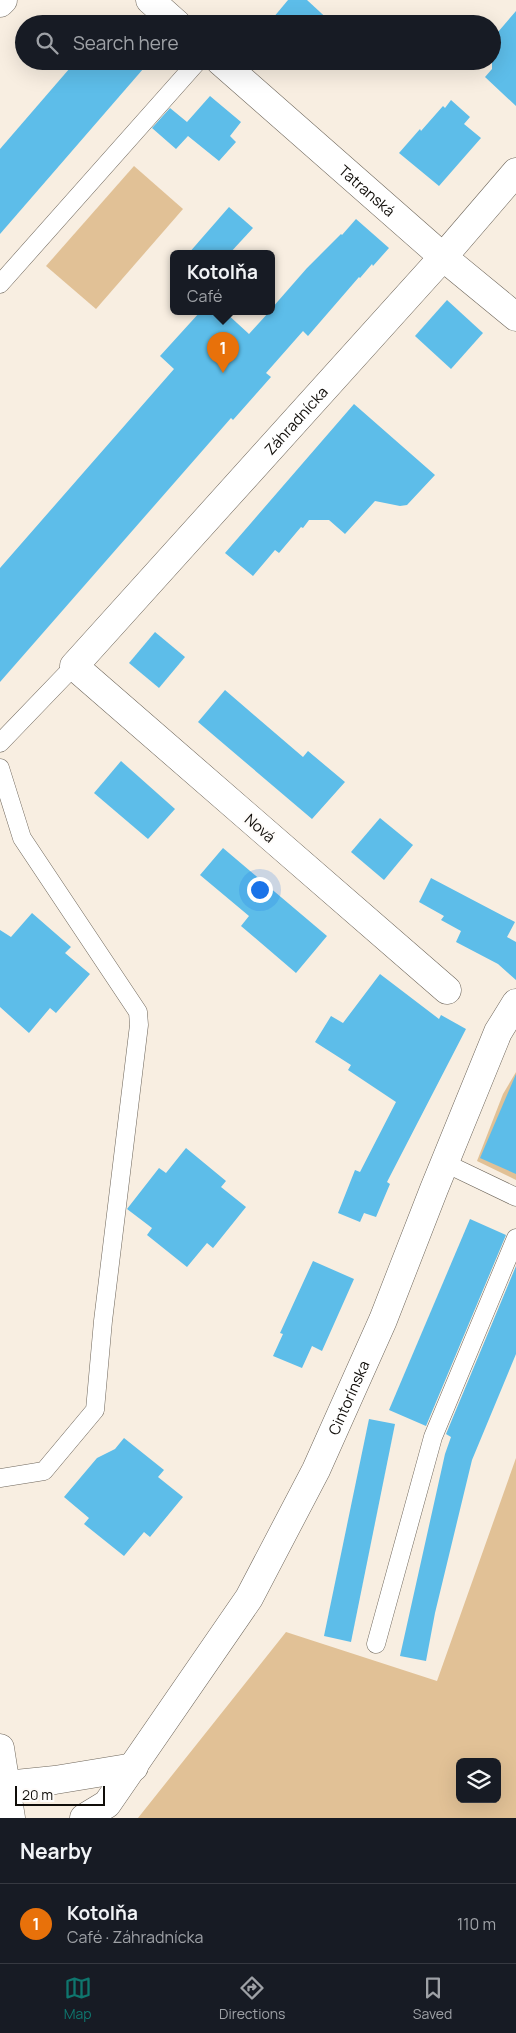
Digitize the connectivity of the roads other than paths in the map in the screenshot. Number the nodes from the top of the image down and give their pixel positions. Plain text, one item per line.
1 (3, 0) edge
2 (150, 0) edge
3 (0, 3) edge
4 (167, 15) edge
5 (190, 70) edge
6 (230, 70) edge
7 (516, 172) edge
8 (443, 257) junction
9 (0, 284) edge
10 (516, 317) edge
11 (74, 666) junction
12 (0, 743) edge
13 (0, 768) edge
14 (447, 990) dead end
15 (516, 1002) edge
16 (445, 1163) junction
17 (516, 1197) edge
18 (516, 1238) edge
19 (0, 1478) edge
20 (376, 1644) dead end
21 (0, 1748) edge
22 (134, 1767) junction
23 (6, 1785) junction
24 (11, 1818) edge
25 (84, 1818) edge

1 - 3 street
2 - 4 street
5 - 9 lane
6 - 8 street, Tatranská
7 - 8 street, Záhradnícka
8 - 10 street, Tatranská
8 - 11 street, Záhradnícka
11 - 12 lane
11 - 14 street, Nová
13 - 19 lane
15 - 16 street, Cintorínska
16 - 17 lane
16 - 22 street, Cintorínska
18 - 20 lane
21 - 23 street
22 - 23 street
22 - 25 street, Cintorínska
23 - 24 street

